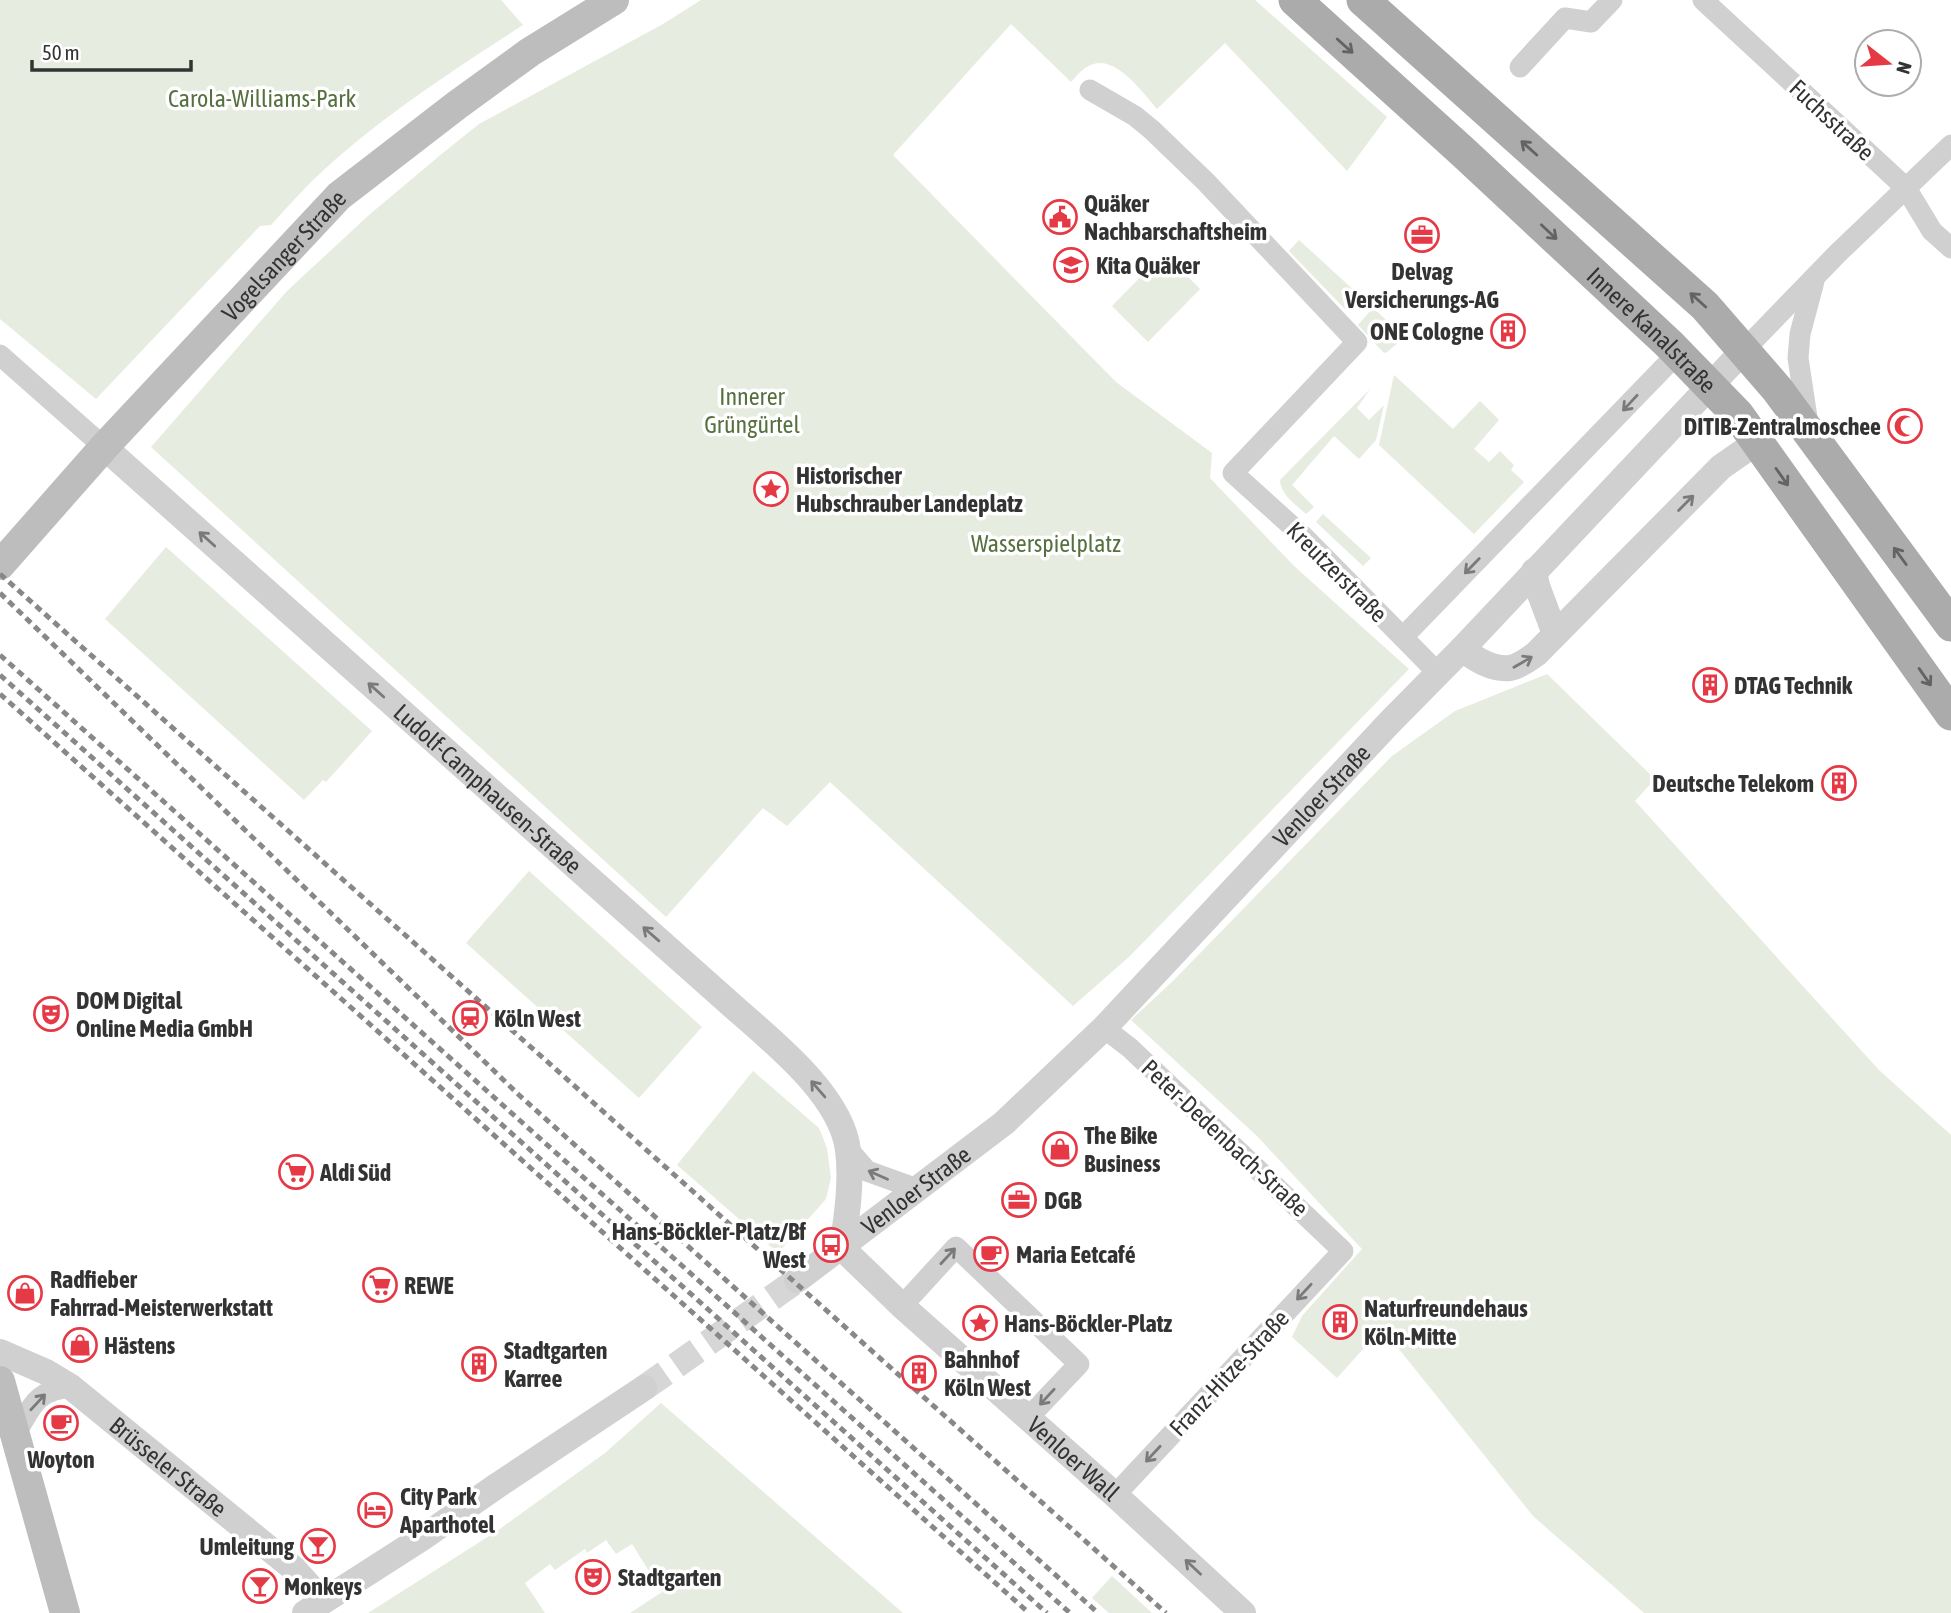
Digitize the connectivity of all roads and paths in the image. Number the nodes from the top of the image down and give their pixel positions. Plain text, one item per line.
1 (614, 0) edge
2 (1295, 0) edge
3 (1363, 0) edge
4 (1612, 0) edge
5 (1703, 0) edge
6 (1520, 67) dead end
7 (1090, 90) dead end
8 (1951, 145) edge
9 (1906, 188) junction
10 (1951, 248) edge
11 (1815, 277) junction
12 (1744, 349) junction
13 (1677, 354) junction
14 (0, 355) edge
15 (1709, 386) junction
16 (1810, 433) junction
17 (1758, 442) junction
18 (104, 447) junction
19 (0, 565) edge
20 (1534, 571) junction
21 (1951, 625) edge
22 (1555, 634) junction
23 (1403, 637) junction
24 (1462, 649) junction
25 (1438, 673) junction
26 (1951, 714) edge
27 (1104, 1028) junction
28 (848, 1149) junction
29 (917, 1189) junction
30 (842, 1248) junction
31 (1343, 1251) joint
32 (797, 1280) tunnel mouth
33 (902, 1306) junction
34 (0, 1352) edge
35 (0, 1381) edge
36 (71, 1387) junction
37 (644, 1388) tunnel mouth
38 (1027, 1419) junction
39 (16, 1433) junction
40 (1115, 1494) junction
41 (319, 1609) edge
42 (65, 1613) edge
43 (1243, 1613) edge

1 - 18 main road, Vogelsanger Straße
2 -> 13 main road, Innere Kanalstraße
12 -> 3 main road, Innere Kanalstraße
4 - 6 street
5 - 9 street, Fuchsstraße
7 - 23 street, Kreutzerstraße
8 - 9 street, Venloer Straße
9 - 10 street, Fuchsstraße
9 - 11 street, Venloer Straße
11 - 12 street, Venloer Straße
11 - 16 street
12 - 15 street, Venloer Straße
12 - 16 main road, Innere Kanalstraße
13 - 15 main road, Innere Kanalstraße
13 -> 23 street
14 - 18 street
15 - 17 main road, Innere Kanalstraße
15 - 20 street, Venloer Straße
21 -> 16 main road, Innere Kanalstraße
22 -> 17 street
17 -> 26 main road, Innere Kanalstraße
18 - 19 main road, Vogelsanger Straße
28 -> 18 street, Ludolf-Camphausen-Straße
20 - 22 street
20 - 24 street, Venloer Straße
24 -> 22 street
23 - 25 street, Kreutzerstraße
24 - 25 street, Venloer Straße
25 - 27 street, Venloer Straße
27 - 29 street, Venloer Straße
27 - 31 street, Peter-Dedenbach-Straße
29 -> 28 street, Ludolf-Camphausen-Straße
28 - 30 street, Ludolf-Camphausen-Straße
29 - 30 street, Venloer Straße
30 - 32 street, Venloer Straße
30 - 33 street, Venloer Wall
31 -> 40 street, Franz-Hitze-Straße
33 - 38 street, Venloer Wall
33 -> 38 street
34 - 36 street, Brüsseler Straße
35 - 39 main road
39 -> 36 street
36 - 41 street, Brüsseler Straße
37 - 41 street
38 - 40 street, Venloer Wall
39 - 42 main road
43 -> 40 street, Venloer Wall

